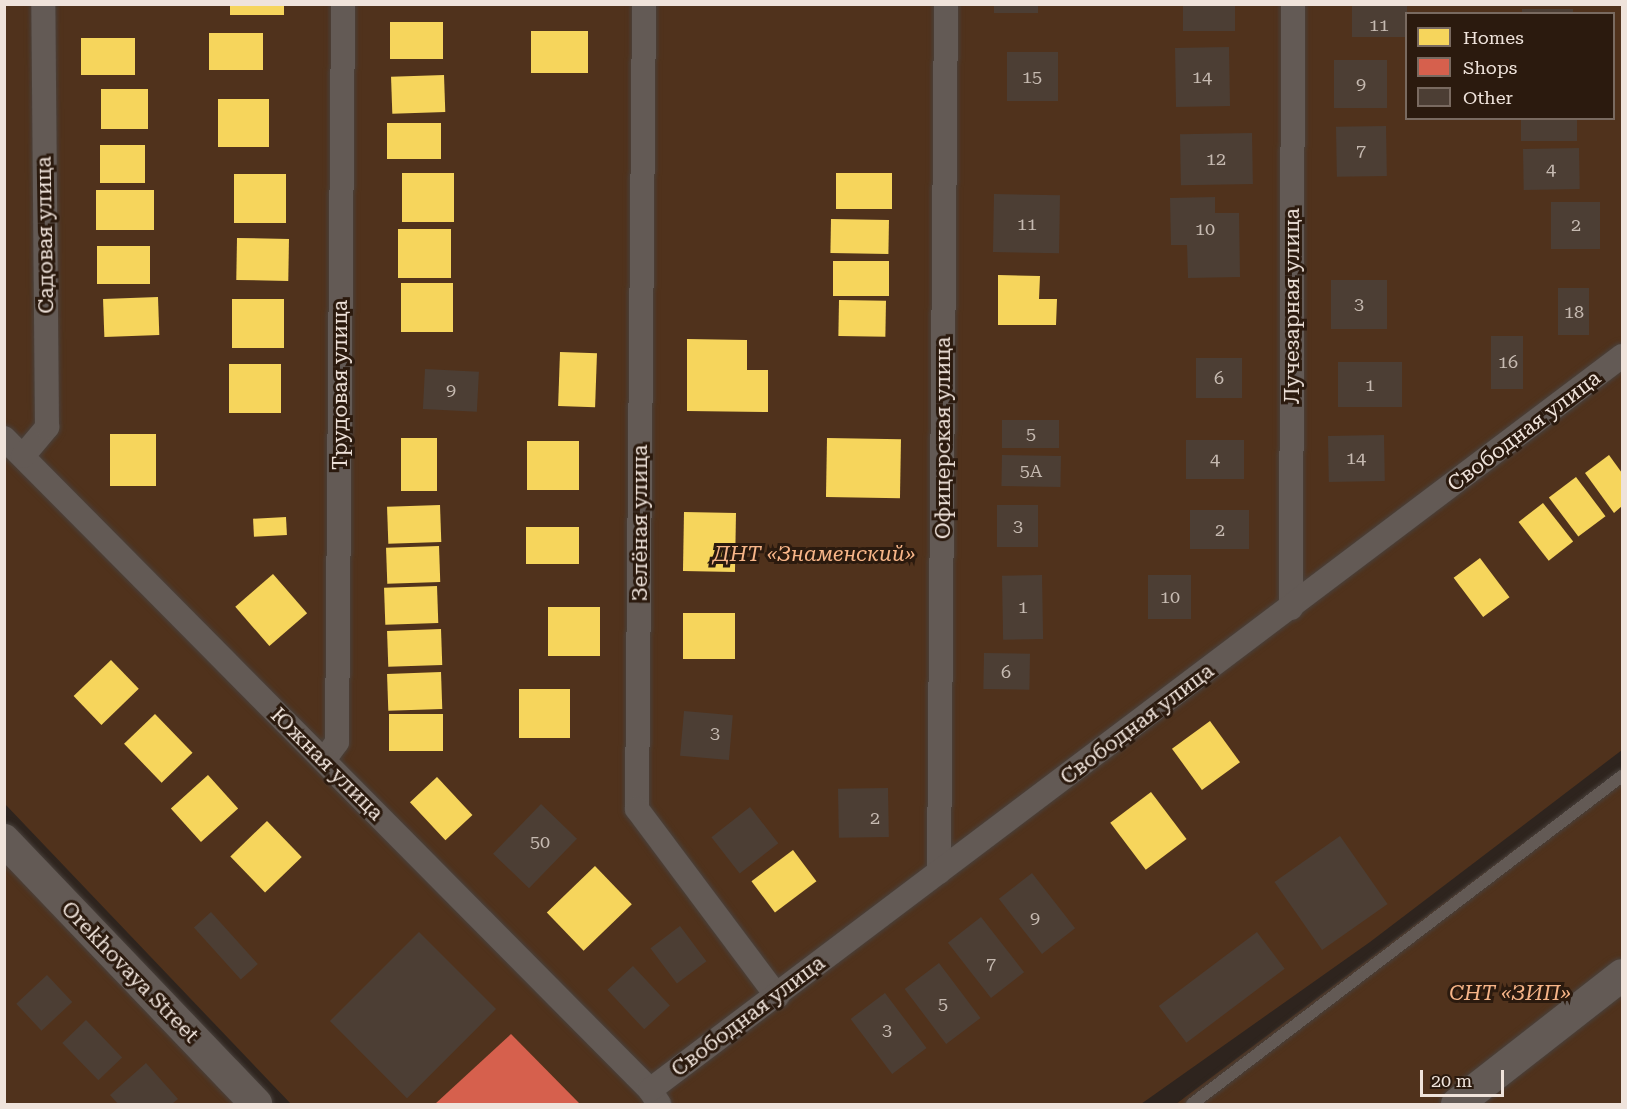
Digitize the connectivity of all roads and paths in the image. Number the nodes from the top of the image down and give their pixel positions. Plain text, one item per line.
1 (43, 4) edge
2 (344, 4) edge
3 (644, 4) edge
4 (946, 4) edge
5 (1293, 4) edge
6 (1623, 356) edge
7 (4, 438) edge
8 (23, 456) junction
9 (1291, 608) junction
10 (324, 760) junction
11 (1623, 776) edge
12 (4, 840) edge
13 (939, 873) junction
14 (1623, 975) edge
15 (777, 996) junction
16 (655, 1097) edge
17 (256, 1104) edge
18 (1192, 1104) edge
19 (1457, 1104) edge

1 - 8 street, Садовая улица
2 - 10 street, Трудовая улица
3 - 15 street, Зелёная улица
4 - 13 street, Офицерская улица
5 - 9 street, Лучезарная улица
6 - 9 street, Свободная улица
7 - 8 street, Южная улица
8 - 10 street, Южная улица
9 - 13 street, Свободная улица
10 - 16 street, Южная улица
11 - 18 lane
12 - 17 street, Orekhovaya Street
13 - 15 street, Свободная улица
14 - 19 street
15 - 16 street, Свободная улица

